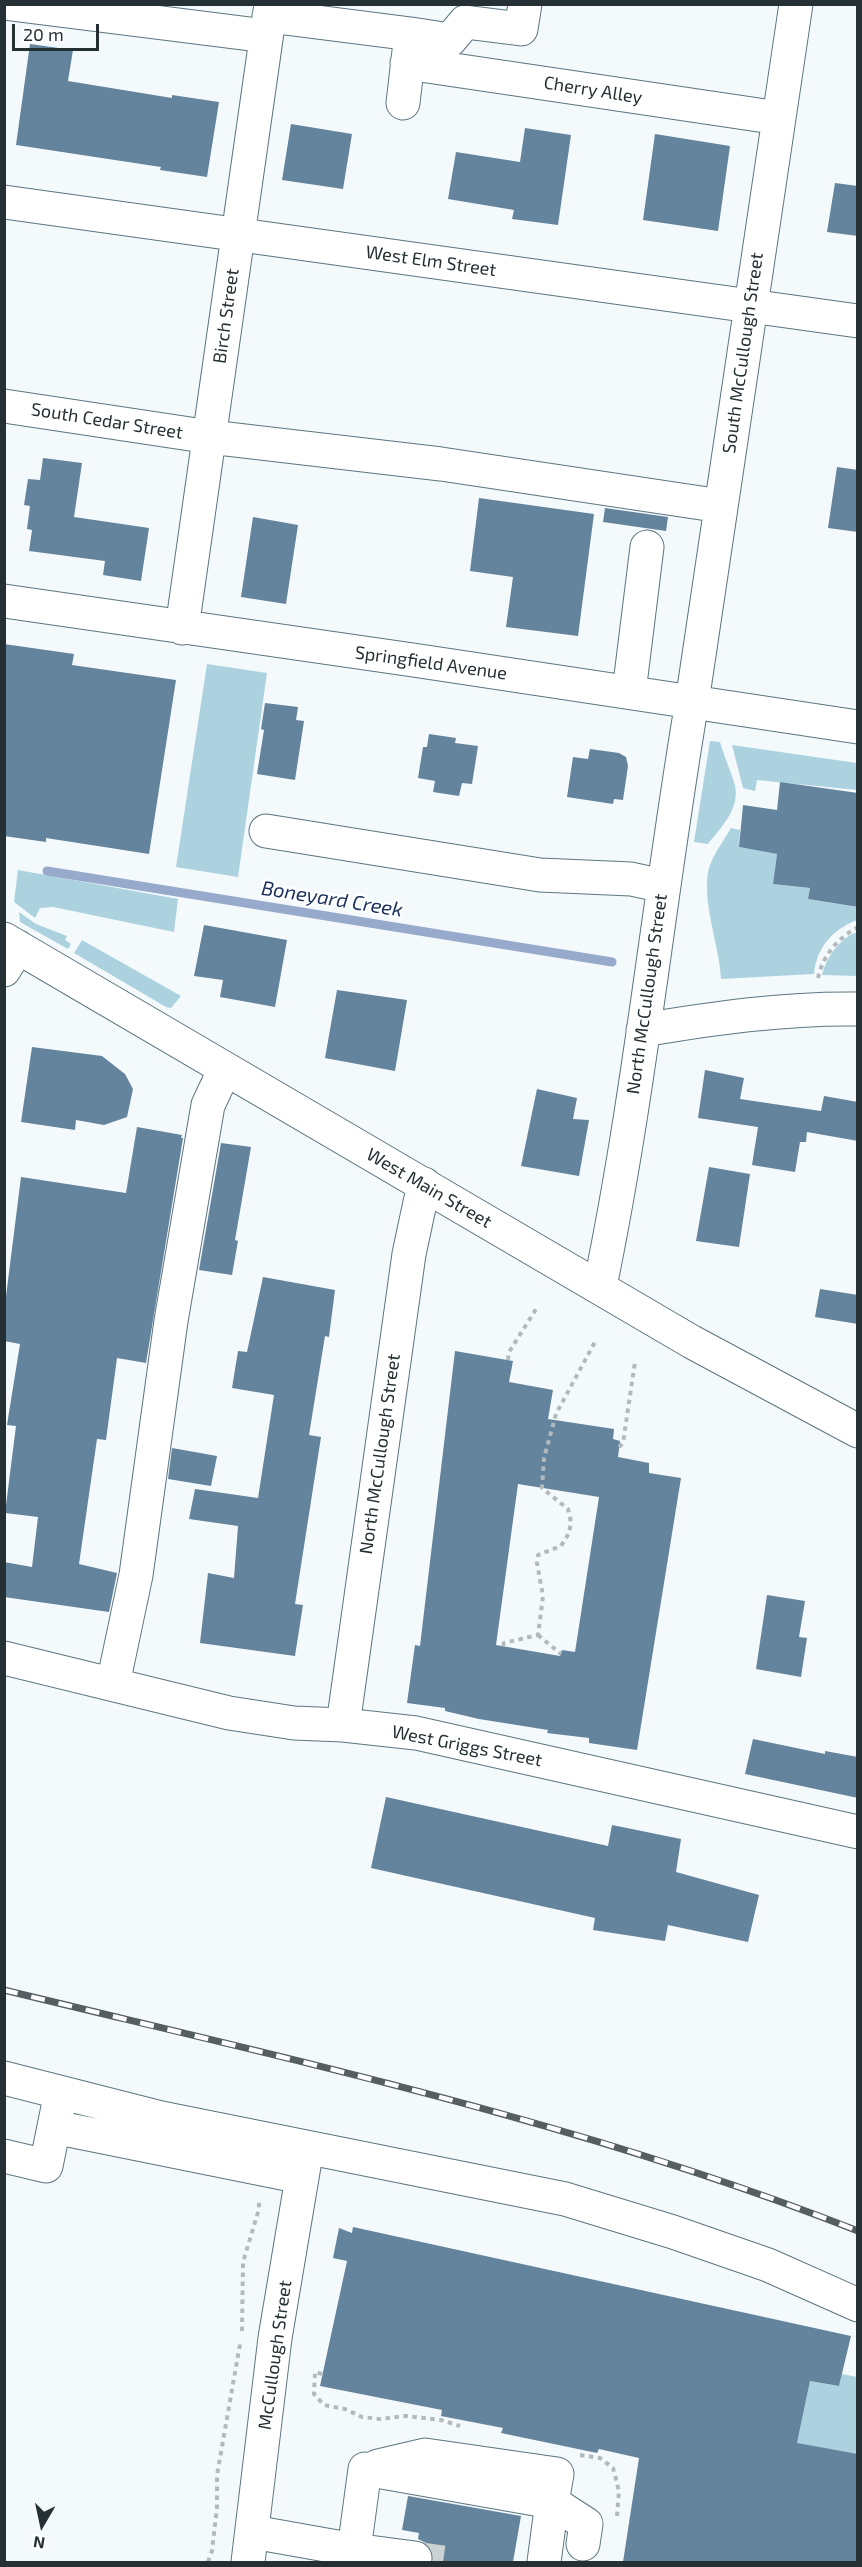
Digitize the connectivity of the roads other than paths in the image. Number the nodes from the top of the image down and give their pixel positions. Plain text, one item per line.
1 (11, 4) edge
2 (525, 4) edge
3 (796, 4) edge
4 (269, 19) edge
5 (409, 49) junction
6 (403, 103) dead end
7 (779, 118) junction
8 (4, 202) edge
9 (238, 234) junction
10 (751, 306) junction
11 (858, 321) edge
12 (4, 406) edge
13 (210, 436) junction
14 (721, 506) junction
15 (647, 547) dead end
16 (4, 601) edge
17 (182, 628) junction
18 (629, 692) junction
19 (692, 702) junction
20 (858, 727) edge
21 (266, 831) dead end
22 (663, 885) junction
23 (9, 952) edge
24 (858, 1009) edge
25 (643, 1030) junction
26 (225, 1069) junction
27 (424, 1184) junction
28 (600, 1286) junction
29 (858, 1431) edge
30 (4, 1658) edge
31 (113, 1684) junction
32 (343, 1725) junction
33 (858, 1832) edge
34 (4, 2078) edge
35 (61, 2092) junction
36 (54, 2127) junction
37 (4, 2156) edge
38 (304, 2163) junction
39 (858, 2305) edge
40 (552, 2502) junction
41 (583, 2544) dead end
42 (250, 2547) edge
43 (353, 2556) edge
44 (415, 2558) dead end
45 (544, 2562) edge

1 - 4 street
2 - 5 street
3 - 7 street, South McCullough Street
4 - 5 street
4 - 9 street, Birch Street
5 - 6 street
5 - 7 street, Cherry Alley
7 - 10 street, South McCullough Street
8 - 9 street, West Elm Street
9 - 10 street, West Elm Street
9 - 13 street, Birch Street
10 - 11 street, West Elm Street
10 - 14 street, South McCullough Street
12 - 13 street, South Cedar Street
13 - 14 street, South Cedar Street
13 - 17 street, Birch Street
14 - 19 street, South McCullough Street
15 - 18 street
16 - 17 street, Springfield Avenue
17 - 18 street, Springfield Avenue
18 - 19 street, Springfield Avenue
19 - 20 street, Springfield Avenue
19 - 22 street, North McCullough Street
21 - 22 street
22 - 25 street, North McCullough Street
23 - 26 street, West Main Street
24 - 25 street
25 - 28 street, North McCullough Street
26 - 27 street, West Main Street
26 - 31 street
27 - 28 street, West Main Street
27 - 32 street, North McCullough Street
28 - 29 street, West Main Street
30 - 31 street, West Griggs Street
31 - 32 street, West Griggs Street
32 - 33 street, West Griggs Street
34 - 35 street
35 - 36 street
35 - 38 street
36 - 37 street
36 - 38 street
38 - 39 street
38 - 42 street, McCullough Street
40 - 41 street
40 - 43 street
40 - 45 street
42 - 43 street
43 - 44 street

